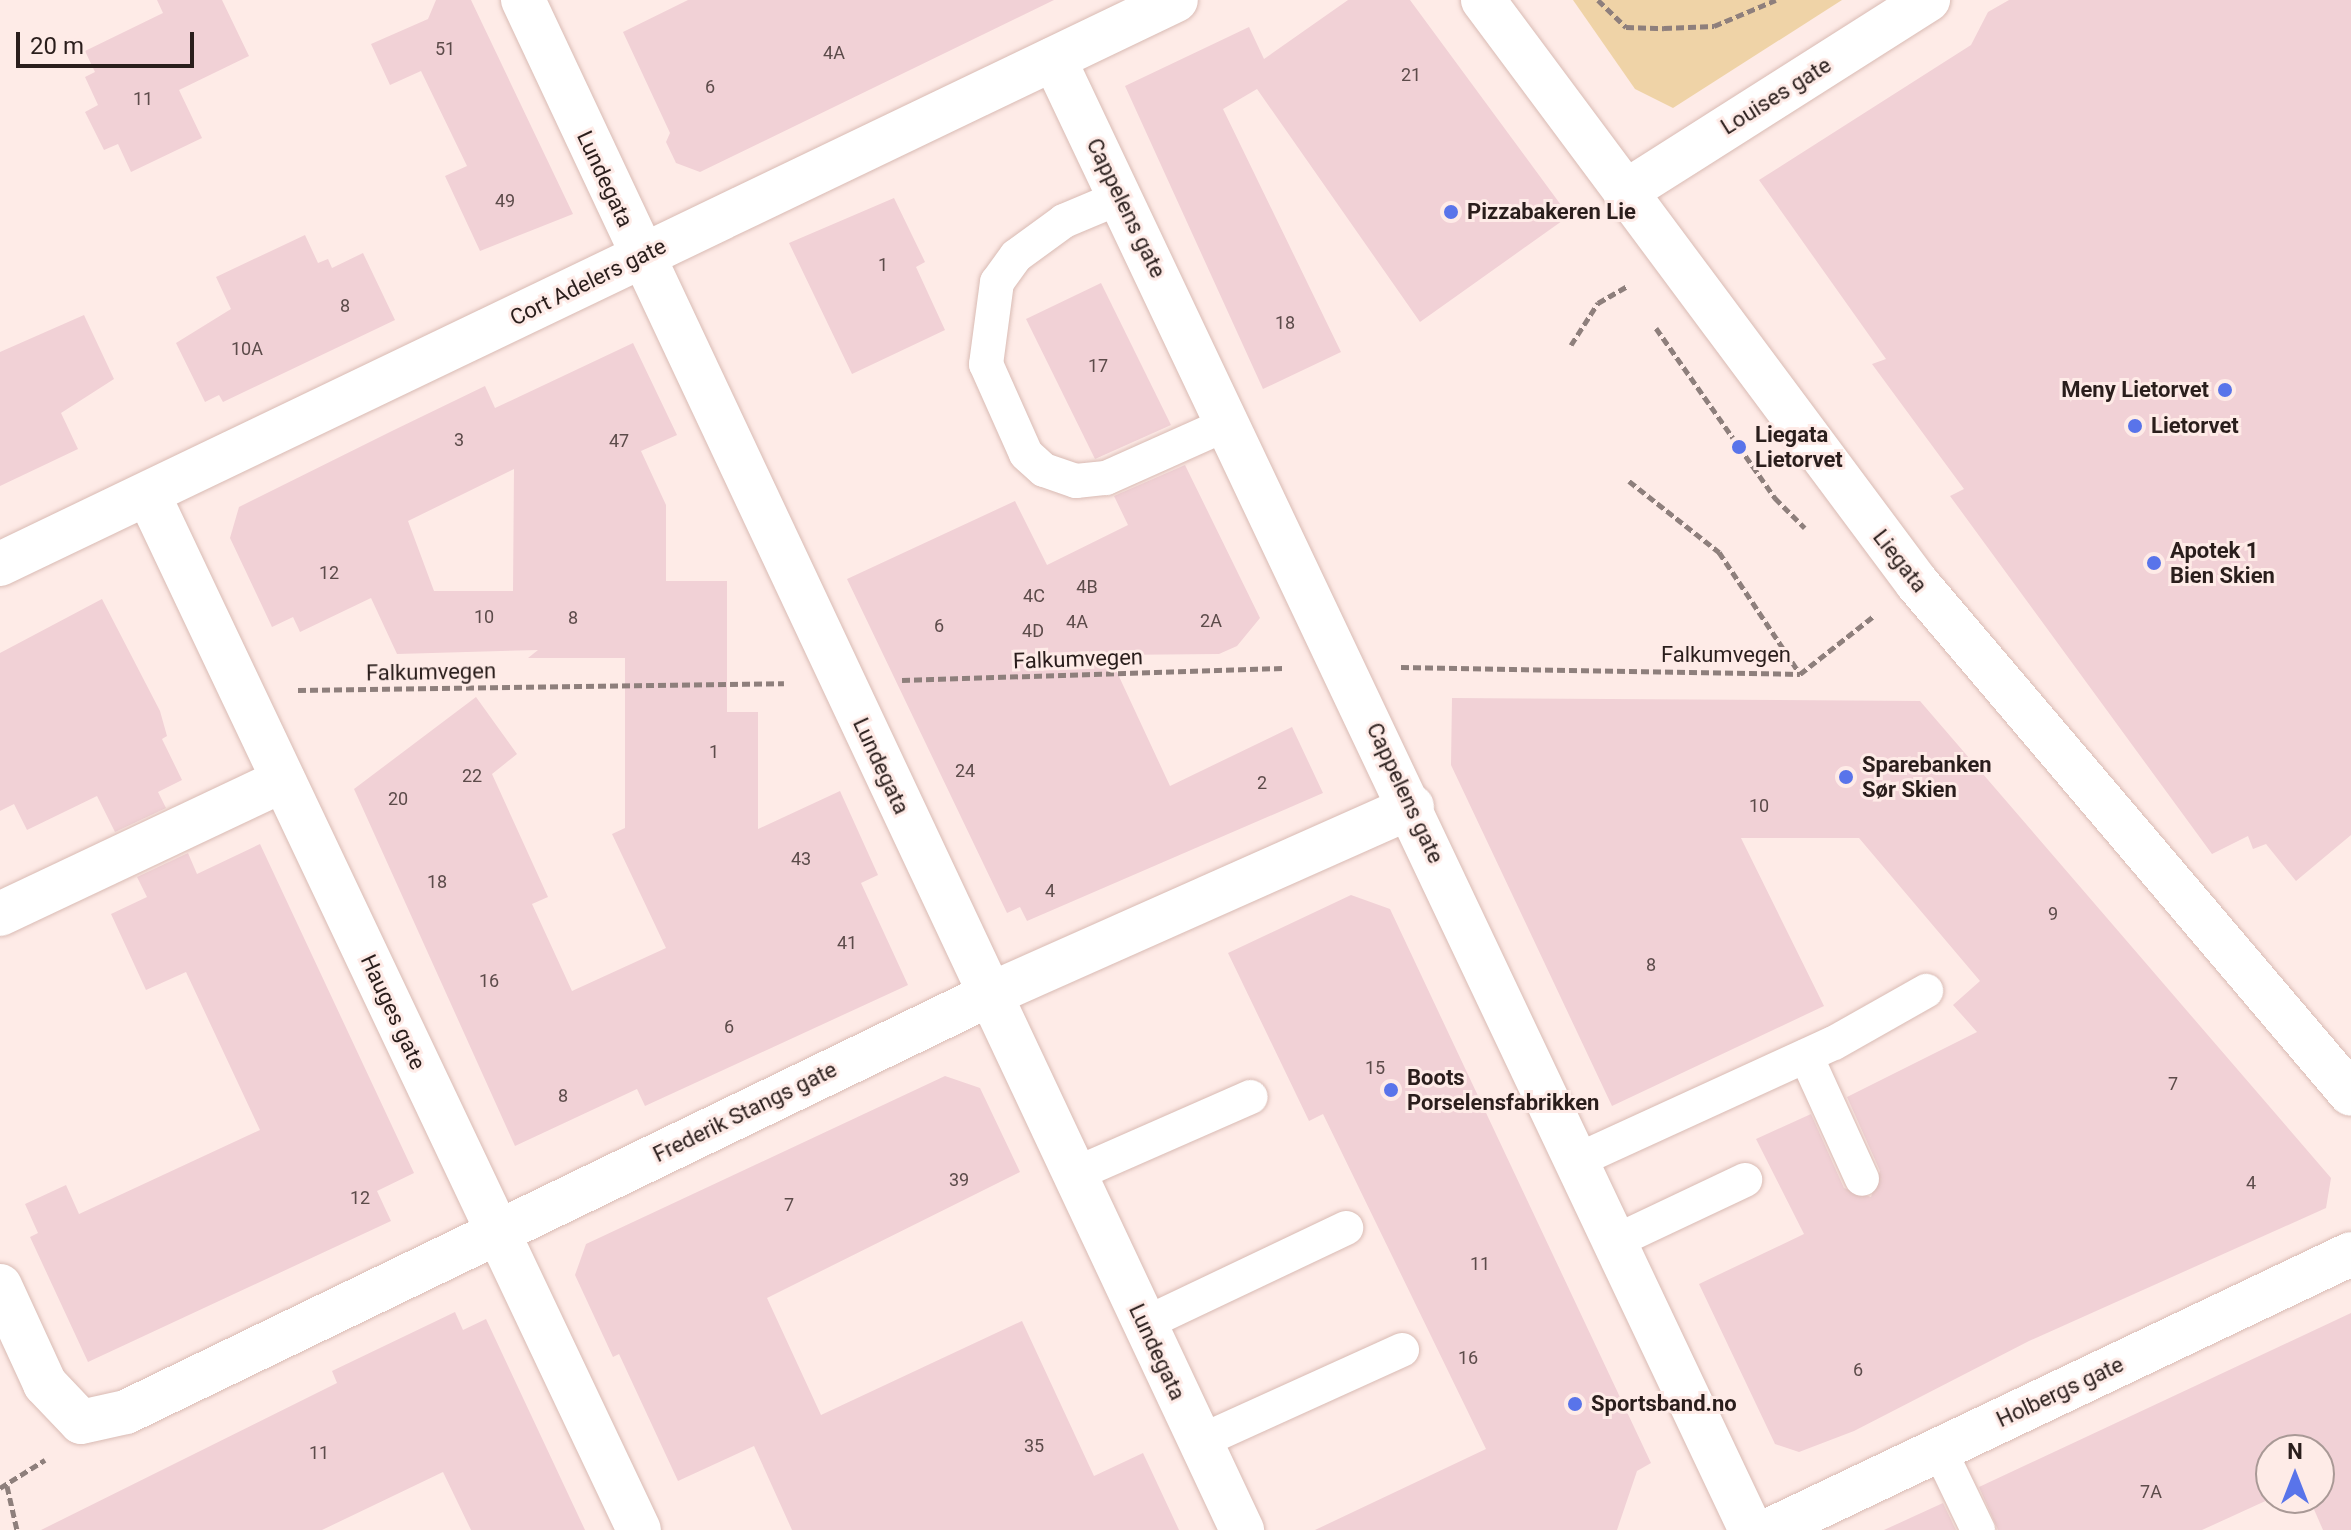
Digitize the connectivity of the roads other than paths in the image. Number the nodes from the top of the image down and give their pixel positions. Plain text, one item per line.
1 (523, 0) edge
2 (1176, 0) edge
3 (1483, 0) edge
4 (1928, 0) edge
5 (1054, 59) junction
6 (1625, 192) junction
7 (1121, 197) junction
8 (641, 257) junction
9 (1229, 423) junction
10 (148, 494) junction
11 (0, 564) edge
12 (283, 780) junction
13 (1412, 807) junction
14 (0, 914) edge
15 (1926, 991) dead end
16 (989, 995) junction
17 (1806, 1056) junction
18 (2351, 1094) edge
19 (1251, 1097) dead end
20 (1578, 1160) junction
21 (1073, 1175) junction
22 (1862, 1179) dead end
23 (1745, 1180) dead end
24 (1346, 1228) dead end
25 (497, 1230) junction
26 (1616, 1241) junction
27 (2351, 1254) edge
28 (0, 1286) edge
29 (1144, 1324) junction
30 (1402, 1350) dead end
31 (1199, 1442) junction
32 (1939, 1449) junction
33 (639, 1530) edge
34 (1242, 1530) edge
35 (1751, 1530) edge
36 (1770, 1530) edge
37 (1978, 1530) edge

1 - 8 street, Lundegata
2 - 5 street, Cort Adelers gate
3 - 6 street, Liegata
4 - 6 street, Louises gate
5 - 7 street, Cappelens gate
5 - 8 street, Cort Adelers gate
6 - 18 street, Liegata
7 - 9 street, Cappelens gate
7 - 9 lane
8 - 10 street, Cort Adelers gate
8 - 16 street, Lundegata
9 - 13 street, Cappelens gate
10 - 11 street, Cort Adelers gate
10 - 12 street, Hauges gate
12 - 14 street
12 - 25 street, Hauges gate
13 - 16 street, Frederik Stangs gate
13 - 20 street, Cappelens gate
15 - 17 lane
16 - 21 street, Lundegata
16 - 25 street, Frederik Stangs gate
17 - 20 lane
17 - 22 lane
19 - 21 lane
20 - 26 street, Cappelens gate
21 - 29 street, Lundegata
23 - 26 lane
24 - 29 lane
25 - 28 street, Frederik Stangs gate
25 - 33 street, Hauges gate
26 - 35 street, Cappelens gate
27 - 32 street, Holbergs gate
29 - 31 street, Lundegata
30 - 31 lane
31 - 34 street, Lundegata
32 - 36 street, Holbergs gate
32 - 37 lane

